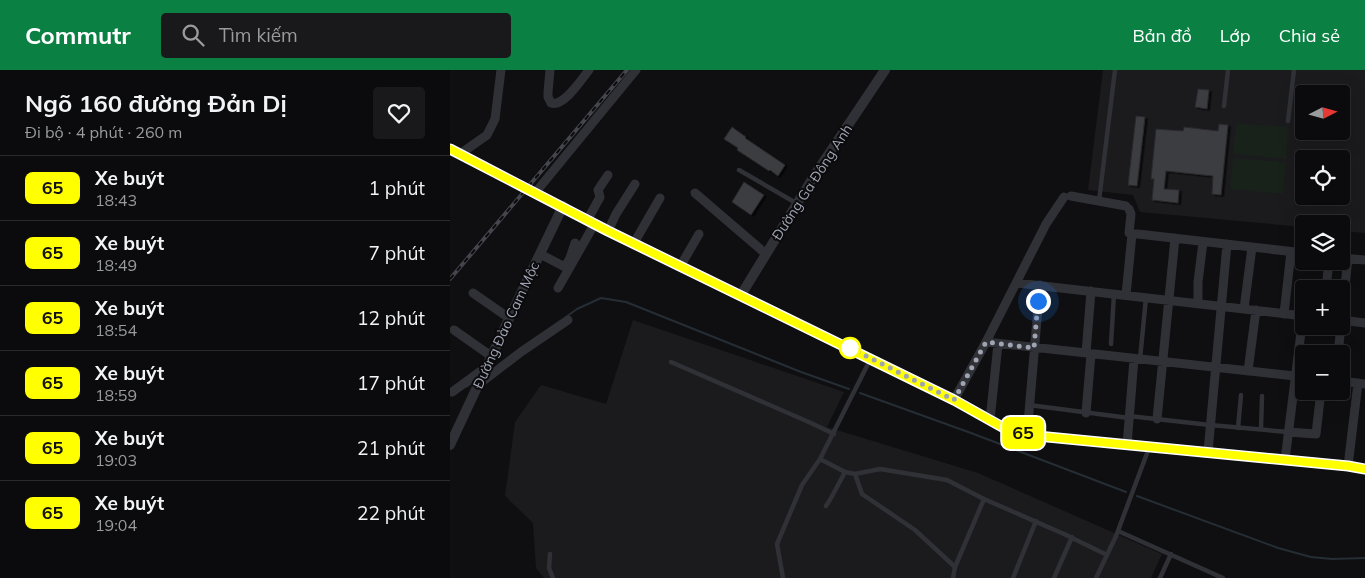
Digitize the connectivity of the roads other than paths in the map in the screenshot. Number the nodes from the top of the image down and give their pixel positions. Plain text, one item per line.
1 (501, 70) edge
2 (550, 70) edge
3 (589, 70) edge
4 (636, 70) edge
5 (885, 70) edge
6 (1115, 70) edge
7 (1228, 70) edge
8 (1294, 70) edge
9 (1224, 106) dead end
10 (1288, 121) dead end
11 (450, 149) edge
12 (460, 154) junction
13 (739, 170) dead end
14 (608, 175) dead end
15 (635, 184) dead end
16 (535, 192) junction
17 (695, 193) dead end
18 (660, 198) dead end
19 (1099, 201) junction
20 (797, 204) junction
21 (564, 206) junction
22 (591, 221) junction
23 (608, 231) junction
24 (699, 234) dead end
25 (1132, 234) junction
26 (1174, 238) junction
27 (1203, 242) junction
28 (575, 243) dead end
29 (634, 243) junction
30 (1227, 244) junction
31 (1252, 247) junction
32 (1291, 252) junction
33 (1295, 252) edge
34 (540, 254) junction
35 (766, 254) junction
36 (1350, 258) edge
37 (1365, 260) edge
38 (681, 265) junction
39 (1016, 283) junction
40 (1040, 285) junction
41 (558, 288) dead end
42 (1091, 291) junction
43 (473, 293) dead end
44 (741, 294) junction
45 (1114, 294) junction
46 (1126, 295) junction
47 (1146, 298) junction
48 (1168, 300) junction
49 (1198, 304) junction
50 (1221, 306) junction
51 (1244, 309) junction
52 (1256, 310) junction
53 (1284, 314) junction
54 (1295, 315) edge
55 (509, 318) junction
56 (568, 320) dead end
57 (1350, 322) edge
58 (1365, 322) edge
59 (454, 330) dead end
60 (986, 342) junction
61 (998, 344) junction
62 (1111, 344) dead end
63 (1034, 348) junction
64 (1088, 354) junction
65 (491, 356) junction
66 (871, 359) junction
67 (1137, 359) junction
68 (670, 362) dead end
69 (1162, 362) junction
70 (1215, 368) junction
71 (1248, 371) junction
72 (481, 377) junction
73 (1295, 377) edge
74 (1362, 384) edge
75 (452, 392) dead end
76 (1241, 395) dead end
77 (1262, 396) dead end
78 (1295, 397) edge
79 (954, 400) junction
80 (1320, 400) edge
81 (1029, 405) junction
82 (1086, 413) junction
83 (1129, 417) junction
84 (1157, 419) junction
85 (990, 420) junction
86 (1210, 425) junction
87 (1238, 428) junction
88 (1260, 429) junction
89 (1288, 432) junction
90 (834, 434) junction
91 (1027, 435) junction
92 (450, 445) edge
93 (1127, 445) junction
94 (1149, 447) junction
95 (1208, 452) junction
96 (820, 459) junction
97 (1285, 460) junction
98 (1348, 466) junction
99 (1365, 469) edge
100 (845, 472) junction
101 (855, 474) junction
102 (984, 499) junction
103 (826, 506) dead end
104 (1036, 521) junction
105 (1118, 531) junction
106 (1072, 537) junction
107 (550, 554) dead end
108 (1171, 554) junction
109 (1107, 555) junction
110 (955, 567) junction
111 (1215, 576) edge
112 (553, 578) edge
113 (783, 578) edge
114 (953, 578) edge
115 (1013, 578) edge
116 (1054, 578) edge
117 (1096, 578) edge
118 (1160, 578) edge
119 (1223, 578) edge

1 - 12 street
2 - 3 street
4 - 16 street
5 - 20 street, Đường Ga Đông Anh
6 - 19 lane
7 - 9 lane
8 - 10 lane
11 - 12 street
12 - 16 street
13 - 20 lane
14 - 22 street
15 - 23 street
16 - 21 street
17 - 35 street
18 - 29 street
19 - 25 street
19 - 39 street
20 - 35 street, Đường Ga Đông Anh
21 - 22 street
21 - 34 street, Đường Đào Cam Mộc
22 - 23 street
22 - 41 street
23 - 29 street
24 - 38 street
25 - 26 street
25 - 46 street
26 - 27 street
26 - 48 street
27 - 30 street
27 - 49 street
28 - 34 street
29 - 38 street
30 - 31 street
30 - 50 street
31 - 32 street
31 - 51 street
32 - 33 street
32 - 53 street
34 - 55 street, Đường Đào Cam Mộc
35 - 44 street, Đường Ga Đông Anh
36 - 37 street
38 - 44 street
39 - 40 street
39 - 60 street
40 - 42 street
40 - 63 street
42 - 45 street
42 - 64 street
43 - 55 street
44 - 66 street
45 - 46 street
45 - 62 lane
46 - 47 street
47 - 48 street
47 - 67 lane
48 - 49 street
48 - 69 street
49 - 50 street
50 - 51 street
50 - 70 street
51 - 52 street
52 - 53 street
52 - 71 street
53 - 54 street
55 - 65 street, Đường Đào Cam Mộc
56 - 72 street
57 - 58 street
59 - 65 street
60 - 61 street
60 - 79 street
61 - 63 street
61 - 85 street
63 - 64 street
63 - 81 street
64 - 67 street
64 - 82 street
65 - 72 street, Đường Đào Cam Mộc
66 - 79 street
66 - 90 lane
67 - 69 street
67 - 83 street
68 - 90 lane
69 - 70 street
69 - 84 street
70 - 71 street
70 - 86 street
71 - 73 street
72 - 75 street
72 - 92 street, Đường Đào Cam Mộc
74 - 98 street
76 - 87 lane
77 - 88 lane
78 - 89 street
79 - 85 street
80 - 89 street
81 - 82 lane
81 - 91 street
82 - 83 lane
83 - 84 lane
83 - 93 street
84 - 86 lane
85 - 91 street
86 - 87 lane
86 - 95 street
87 - 88 lane
88 - 89 lane
89 - 97 street
90 - 96 lane
91 - 93 street
93 - 94 street
94 - 95 street
94 - 105 lane
95 - 97 street
96 - 100 lane
96 - 113 lane
97 - 98 street
98 - 99 street
100 - 101 lane
100 - 103 lane
101 - 102 lane
101 - 110 lane
102 - 104 lane
102 - 110 lane
104 - 106 lane
104 - 115 lane
105 - 108 lane
105 - 109 lane
106 - 109 lane
106 - 116 lane
107 - 112 lane
108 - 111 lane
108 - 118 lane
109 - 117 lane
110 - 114 lane
111 - 119 lane

